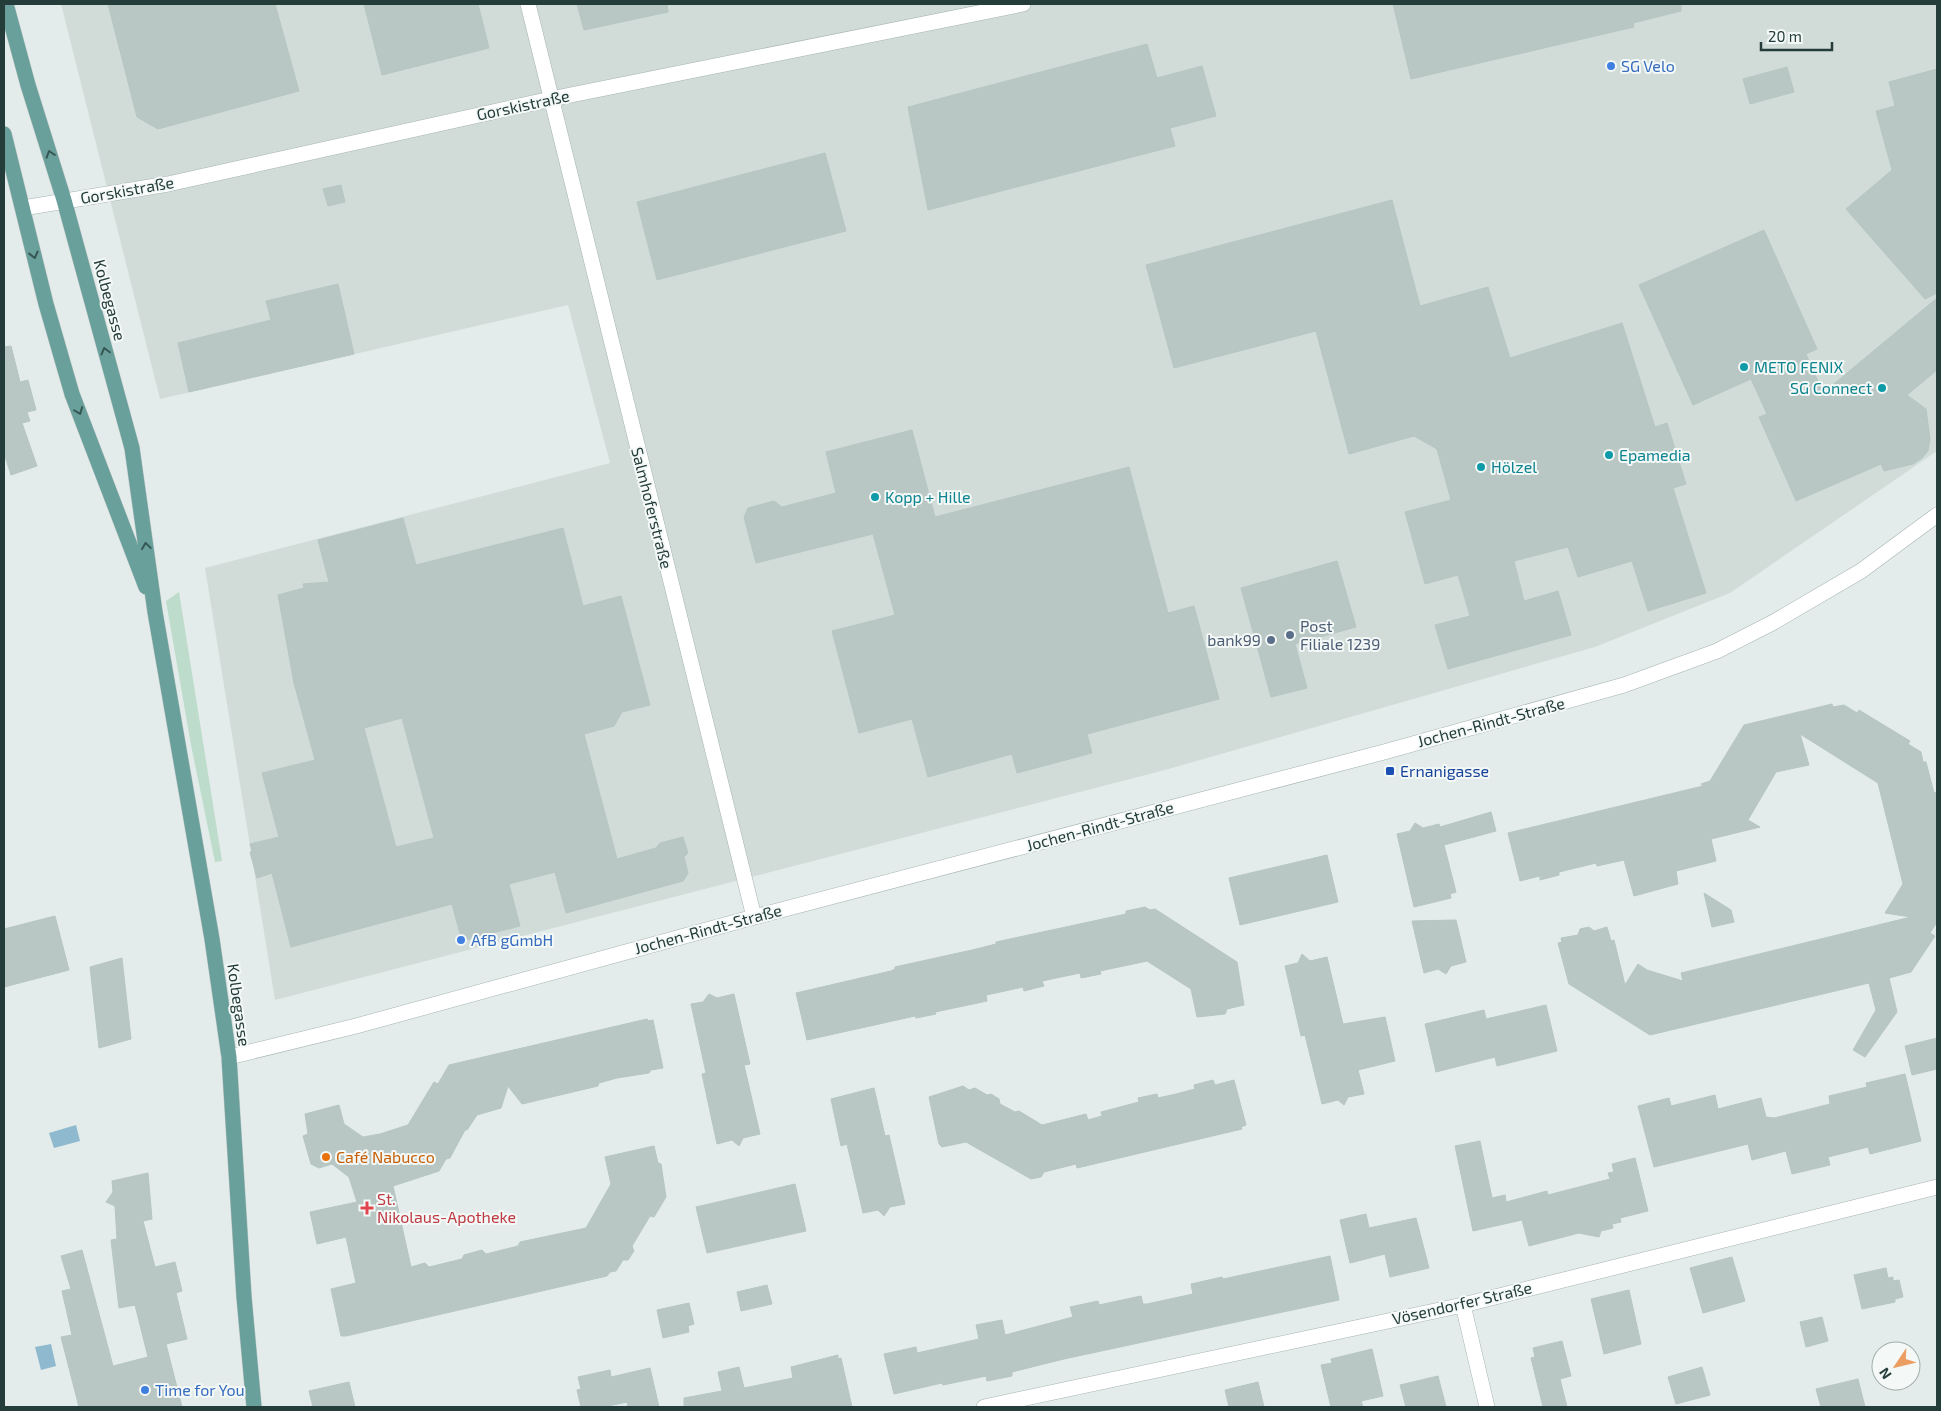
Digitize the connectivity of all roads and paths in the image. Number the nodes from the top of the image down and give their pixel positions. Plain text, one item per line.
1 (6, 4) edge
2 (528, 4) edge
3 (1023, 4) edge
4 (551, 99) junction
5 (4, 134) edge
6 (64, 200) junction
7 (23, 208) junction
8 (1937, 515) edge
9 (155, 612) junction
10 (754, 917) junction
11 (229, 1057) junction
12 (1937, 1187) edge
13 (1463, 1305) junction
14 (254, 1407) edge
15 (984, 1407) edge
16 (1487, 1407) edge

6 -> 1 main road, Kolbegasse
2 - 4 street, Salmhoferstraße
3 - 4 street, Gorskistraße
4 - 6 street, Gorskistraße
4 - 10 street, Salmhoferstraße
5 - 7 main road, Kolbegasse
6 - 7 street, Gorskistraße
9 -> 6 main road, Kolbegasse
7 -> 9 main road, Kolbegasse
8 - 10 street, Jochen-Rindt-Straße
9 - 11 main road, Kolbegasse
10 - 11 street, Jochen-Rindt-Straße
11 - 14 main road, Kolbegasse
12 - 13 street, Vösendorfer Straße
13 - 15 street, Vösendorfer Straße
13 - 16 street

